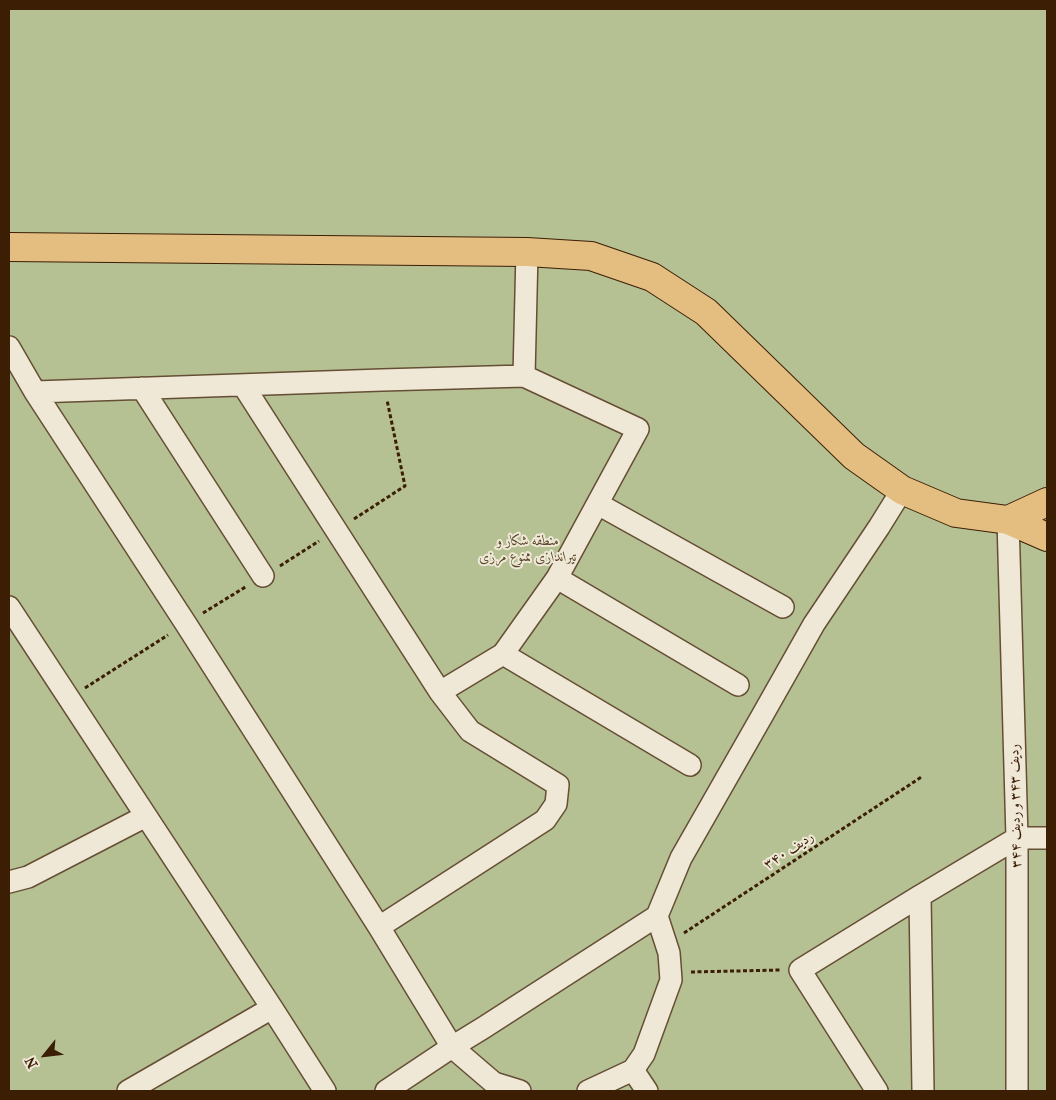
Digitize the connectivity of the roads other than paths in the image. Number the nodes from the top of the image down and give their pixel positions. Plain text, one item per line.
1 (9, 247) edge
2 (527, 252) junction
3 (9, 347) edge
4 (524, 376) junction
5 (243, 385) junction
6 (142, 388) junction
7 (35, 392) junction
8 (902, 490) junction
9 (1047, 502) edge
10 (598, 504) junction
11 (1008, 520) junction
12 (1047, 537) edge
13 (263, 576) dead end
14 (557, 578) junction
15 (9, 607) edge
16 (783, 607) dead end
17 (503, 654) junction
18 (738, 685) dead end
19 (440, 692) junction
20 (690, 765) dead end
21 (146, 816) junction
22 (1017, 838) junction
23 (1047, 838) edge
24 (9, 882) edge
25 (920, 896) junction
26 (658, 916) junction
27 (379, 927) junction
28 (272, 1008) junction
29 (452, 1047) junction
30 (633, 1070) junction
31 (128, 1091) edge
32 (325, 1091) edge
33 (386, 1091) edge
34 (520, 1091) edge
35 (588, 1091) edge
36 (646, 1091) edge
37 (877, 1091) edge
38 (923, 1091) edge
39 (1017, 1091) edge

1 - 2 main road
2 - 4 street
2 - 8 main road
3 - 7 street
4 - 5 street
4 - 10 street
5 - 6 street
5 - 19 street
6 - 7 street
6 - 13 street
7 - 27 street
8 - 11 main road
8 - 26 street
9 - 11 main road
10 - 14 street
10 - 16 street
11 - 12 main road
11 - 22 street, ردیف ۳۴۳ و ردیف ۳۴۴
14 - 17 street
14 - 18 street
15 - 21 street
17 - 19 street
17 - 20 street
19 - 27 street
21 - 24 street
21 - 28 street
22 - 23 street
22 - 25 street
22 - 39 street, ردیف ۳۴۳ و ردیف ۳۴۴
25 - 37 street
25 - 38 street
26 - 29 street
26 - 30 street
27 - 29 street
28 - 31 street
28 - 32 street
29 - 33 street
29 - 34 street
30 - 35 street
30 - 36 street

